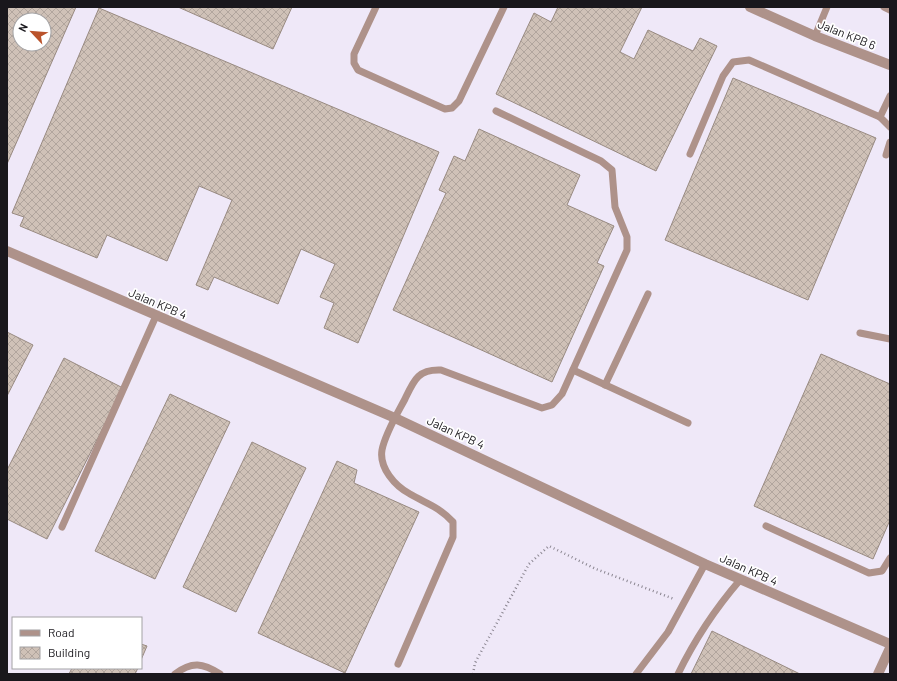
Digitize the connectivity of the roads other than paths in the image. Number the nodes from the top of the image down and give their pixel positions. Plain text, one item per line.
1 (376, 7) edge
2 (504, 7) edge
3 (750, 7) edge
4 (827, 7) edge
5 (884, 7) edge
6 (890, 10) edge
7 (815, 36) junction
8 (890, 65) edge
9 (890, 96) edge
10 (496, 111) dead end
11 (880, 117) junction
12 (890, 128) edge
13 (890, 142) edge
14 (690, 154) dead end
15 (886, 155) dead end
16 (7, 252) edge
17 (648, 294) dead end
18 (156, 316) junction
19 (860, 333) dead end
20 (890, 339) edge
21 (573, 370) junction
22 (605, 385) junction
23 (396, 418) junction
24 (688, 423) dead end
25 (766, 526) dead end
26 (62, 527) dead end
27 (890, 558) edge
28 (705, 564) junction
29 (740, 580) junction
30 (890, 644) edge
31 (890, 648) edge
32 (398, 664) dead end
33 (175, 674) edge
34 (220, 674) edge
35 (636, 674) edge
36 (678, 674) edge
37 (878, 674) edge

1 - 2 lane
3 - 7 street, Jalan KPB 6
4 - 7 lane
5 - 6 lane
7 - 8 street, Jalan KPB 6
9 - 11 lane
10 - 21 lane
11 - 12 lane
11 - 14 lane
13 - 15 lane
16 - 18 street, Jalan KPB 4
17 - 22 lane
18 - 23 street, Jalan KPB 4
18 - 26 lane
19 - 20 lane
21 - 22 lane
21 - 23 lane
22 - 24 lane
23 - 28 street, Jalan KPB 4
23 - 32 lane
25 - 27 lane
28 - 29 street, Jalan KPB 4
28 - 35 lane
29 - 30 street, Jalan KPB 4
29 - 36 lane
31 - 37 street
33 - 34 lane

